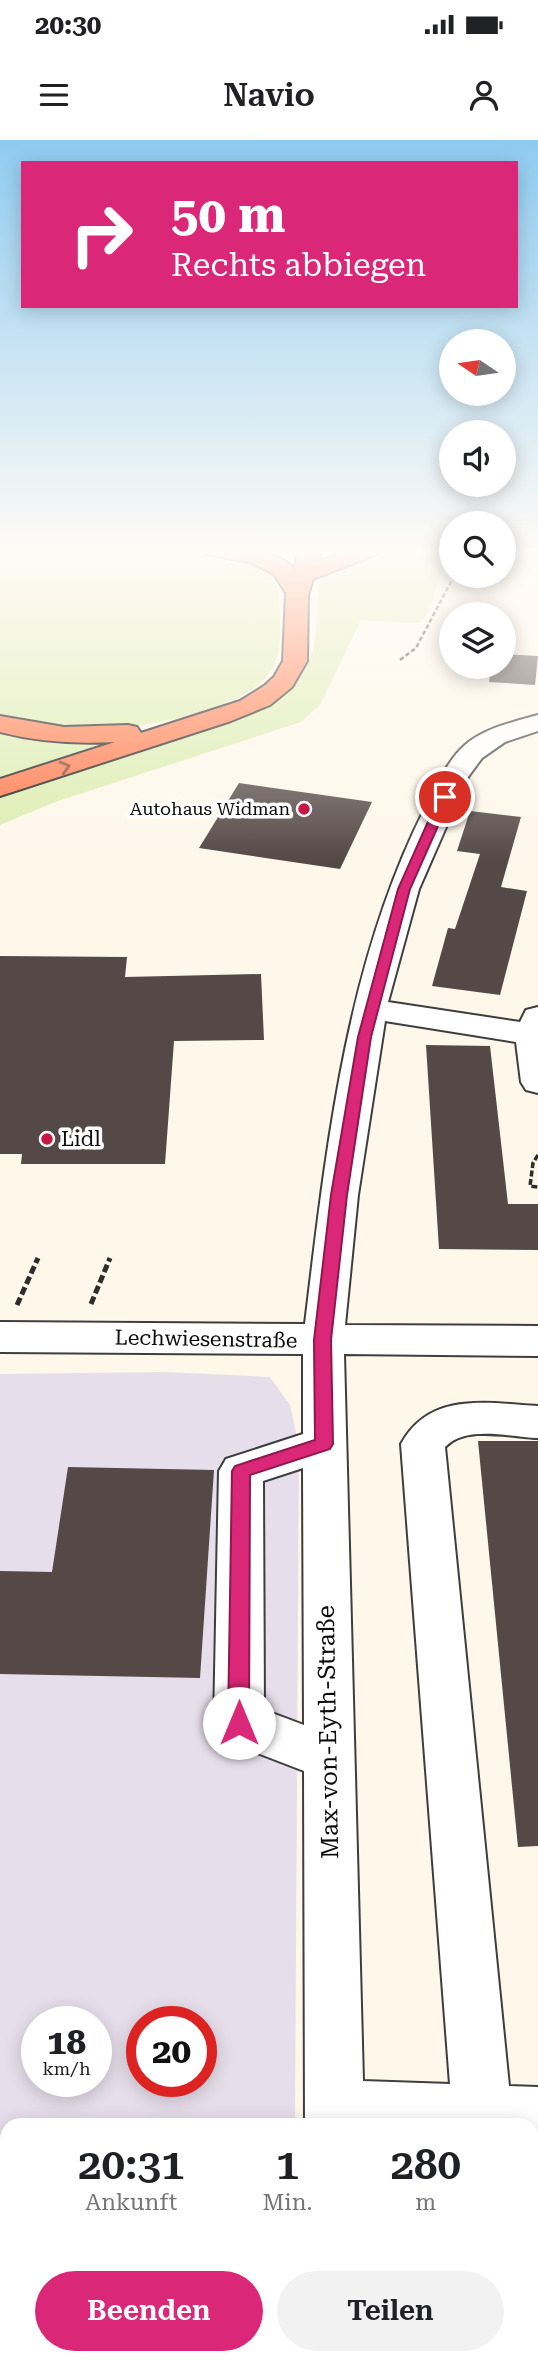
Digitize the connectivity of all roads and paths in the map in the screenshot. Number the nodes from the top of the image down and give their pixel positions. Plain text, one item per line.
1 (297, 653) edge
2 (410, 653) edge
3 (400, 660) dead end
4 (538, 723) edge
5 (0, 724) edge
6 (183, 728) junction
7 (0, 788) edge
8 (370, 1009) junction
9 (535, 1026) edge
10 (538, 1082) edge
11 (538, 1155) edge
12 (538, 1187) edge
13 (38, 1258) dead end
14 (110, 1258) dead end
15 (91, 1306) dead end
16 (6, 1327) edge
17 (323, 1340) junction
18 (538, 1341) edge
19 (538, 1422) edge
20 (324, 1444) junction
21 (328, 1757) junction
22 (510, 2116) edge
23 (335, 2117) edge

1 - 6 highway
2 - 3 path
4 - 8 street, Max-von-Eyth-Straße
5 - 6 highway
7 -> 6 highway
8 - 9 street
8 - 17 street, Max-von-Eyth-Straße
9 - 10 street
11 - 12 path
13 - 16 path
14 - 15 path
16 - 17 street, Lechwiesenstraße
17 - 18 street, Lechwiesenstraße
17 - 20 street, Max-von-Eyth-Straße
19 - 22 street
20 - 21 street, Max-von-Eyth-Straße
20 - 21 street
21 - 23 street, Max-von-Eyth-Straße
22 - 23 street

